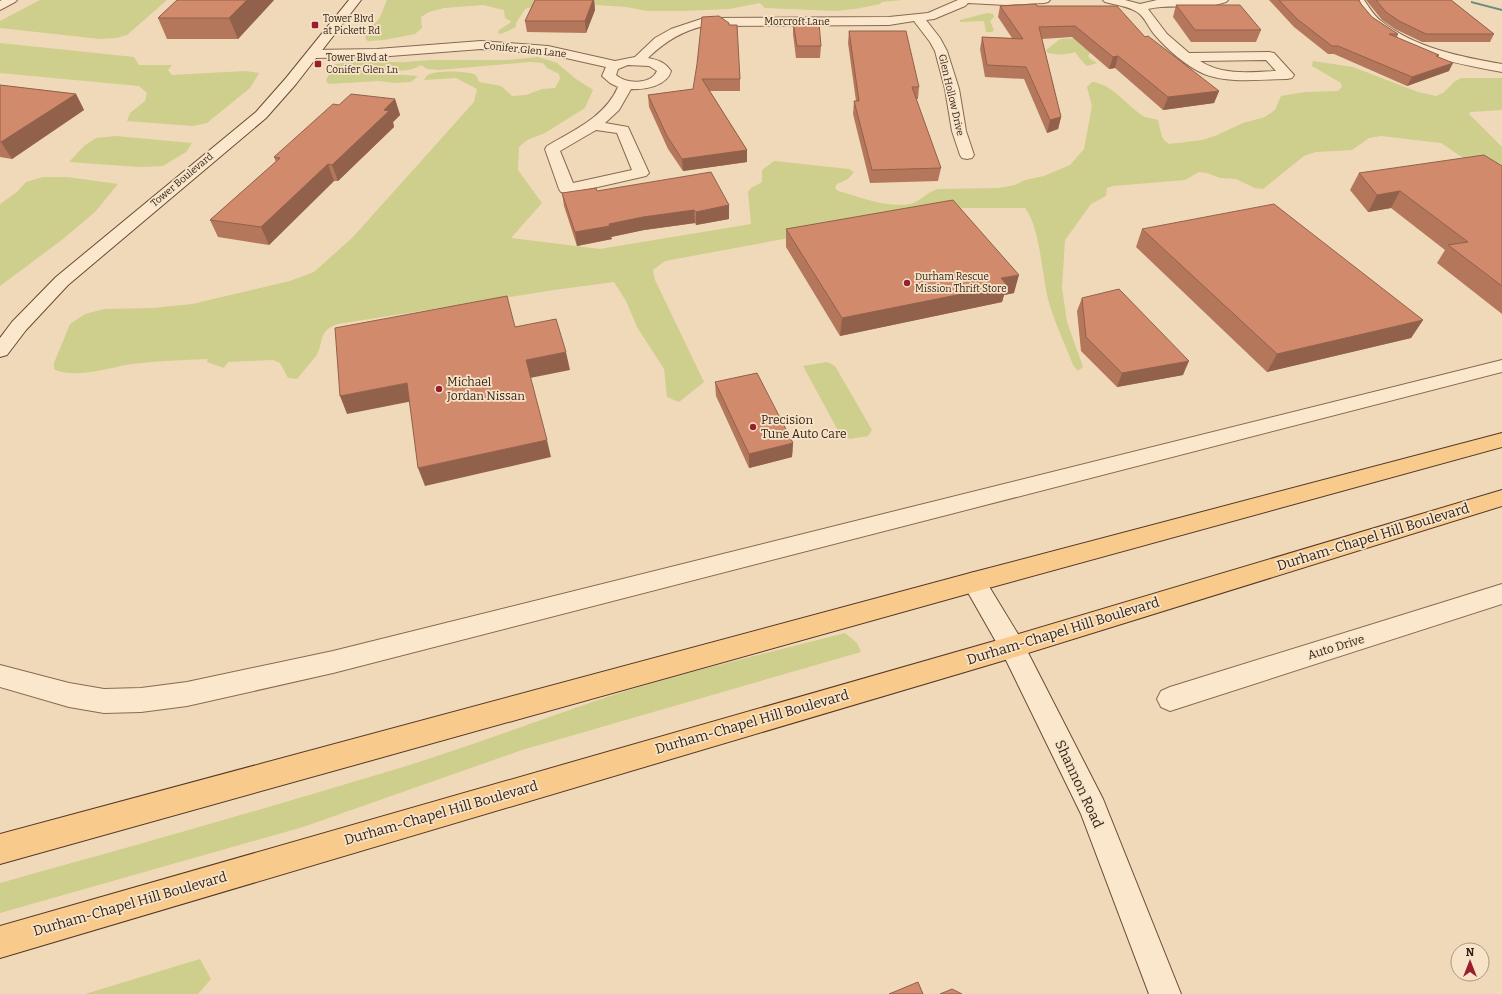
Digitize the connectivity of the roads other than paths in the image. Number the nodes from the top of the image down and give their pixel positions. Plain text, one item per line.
1 (11, 0) edge
2 (355, 0) edge
3 (964, 0) edge
4 (971, 0) edge
5 (1044, 0) edge
6 (1109, 0) edge
7 (1222, 0) edge
8 (1358, 0) edge
9 (1166, 1) edge
10 (0, 6) edge
11 (1138, 8) junction
12 (918, 18) junction
13 (313, 54) junction
14 (1187, 57) junction
15 (638, 61) junction
16 (616, 65) junction
17 (1502, 68) edge
18 (626, 84) junction
19 (594, 125) junction
20 (967, 155) dead end
21 (0, 351) edge
22 (1502, 366) edge
23 (1502, 440) edge
24 (1502, 498) edge
25 (974, 582) junction
26 (1502, 594) edge
27 (1012, 647) junction
28 (0, 676) edge
29 (1170, 699) dead end
30 (0, 849) edge
31 (0, 942) edge
32 (1165, 994) edge

1 - 10 street
2 - 13 street, Tower Boulevard
3 - 12 street, Morcroft Lane
4 - 5 street
6 - 11 street
7 - 9 street
8 - 17 street
9 - 11 street
11 - 14 street
12 - 15 street, Morcroft Lane
12 - 20 street, Glen Hollow Drive
13 - 16 street, Conifer Glen Lane
13 - 21 street, Tower Boulevard
14 - 14 street
15 - 16 street
15 - 18 street
16 - 18 street
18 - 19 street
19 - 19 street
22 - 28 street
23 - 25 main road
24 - 27 main road, Durham-Chapel Hill Boulevard
25 - 27 street, Shannon Road
25 - 30 main road
26 - 29 street, Auto Drive
27 - 31 main road, Durham-Chapel Hill Boulevard
27 - 32 street, Shannon Road

